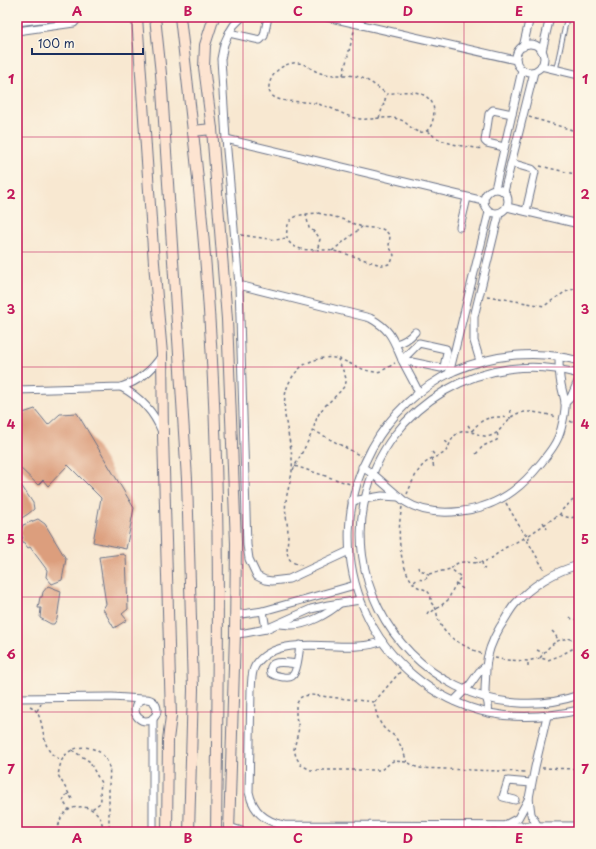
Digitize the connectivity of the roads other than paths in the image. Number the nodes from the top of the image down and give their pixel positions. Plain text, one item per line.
1 (58, 17) edge
2 (79, 17) edge
3 (137, 17) edge
4 (155, 17) edge
5 (180, 17) edge
6 (214, 17) edge
7 (242, 17) edge
8 (268, 17) edge
9 (328, 17) edge
10 (530, 17) edge
11 (547, 17) edge
12 (566, 17) edge
13 (17, 22) edge
14 (17, 31) edge
15 (229, 33) junction
16 (523, 47) junction
17 (542, 51) junction
18 (516, 60) junction
19 (542, 66) junction
20 (556, 69) junction
21 (522, 70) junction
22 (534, 72) junction
23 (579, 75) edge
24 (512, 114) junction
25 (212, 129) junction
26 (193, 131) junction
27 (226, 139) junction
28 (504, 147) junction
29 (511, 163) junction
30 (494, 189) junction
31 (504, 192) junction
32 (467, 198) junction
33 (484, 202) junction
34 (507, 207) junction
35 (526, 211) junction
36 (489, 212) junction
37 (499, 214) junction
38 (579, 224) edge
39 (460, 227) dead end
40 (239, 285) junction
41 (415, 332) dead end
42 (396, 344) junction
43 (162, 354) junction
44 (559, 357) junction
45 (402, 360) junction
46 (579, 361) edge
47 (480, 362) junction
48 (560, 369) junction
49 (449, 374) junction
50 (579, 374) edge
51 (579, 379) edge
52 (121, 387) junction
53 (17, 390) edge
54 (419, 393) junction
55 (565, 403) junction
56 (163, 435) junction
57 (362, 467) junction
58 (373, 474) junction
59 (399, 497) junction
60 (365, 499) junction
61 (352, 501) junction
62 (349, 551) junction
63 (579, 565) edge
64 (355, 585) junction
65 (360, 600) junction
66 (339, 604) junction
67 (263, 611) junction
68 (235, 615) junction
69 (279, 624) junction
70 (266, 629) junction
71 (235, 634) junction
72 (382, 641) junction
73 (300, 645) junction
74 (297, 664) dead end
75 (486, 666) junction
76 (465, 691) junction
77 (579, 695) edge
78 (218, 697) junction
79 (17, 698) edge
80 (142, 699) junction
81 (488, 699) junction
82 (454, 701) junction
83 (579, 710) edge
84 (488, 712) junction
85 (547, 716) junction
86 (153, 718) junction
87 (232, 725) junction
88 (531, 783) junction
89 (529, 798) junction
90 (516, 800) dead end
91 (504, 825) junction
92 (537, 826) junction
93 (579, 826) edge
94 (229, 829) edge
95 (153, 832) edge
96 (167, 832) edge
97 (189, 832) edge
98 (216, 832) edge
99 (246, 832) edge

1 - 13 street
2 - 14 street
3 - 43 main road
4 - 97 main road
5 - 26 main road
6 - 25 main road
7 - 15 street
8 - 15 street
9 - 18 street
10 - 16 street
11 - 17 street
12 - 20 lane
15 - 27 street
16 - 17 street
16 - 18 street
17 - 19 street
18 - 21 street
19 - 20 street
19 - 22 street
20 - 23 street
21 - 22 street
21 - 24 street
22 - 29 street
24 - 28 street
24 - 28 street
25 - 26 main road
25 - 68 main road
26 - 78 main road
27 - 32 street
27 - 40 street
28 - 30 street
29 - 31 street
29 - 35 street
30 - 31 street
30 - 33 street
31 - 34 street
32 - 33 street
32 - 39 street
33 - 36 street
34 - 35 street
34 - 37 street
35 - 38 street
36 - 37 street
36 - 49 street
37 - 47 street
40 - 42 street
40 - 62 street
41 - 42 street
42 - 45 street
43 - 52 street
43 - 56 main road
44 - 46 street
44 - 47 street
44 - 48 street
45 - 45 street
45 - 54 street
47 - 49 street
48 - 50 street
48 - 55 street
48 - 58 street
49 - 54 street
51 - 55 street
52 - 53 street
52 - 56 street
54 - 57 street
55 - 59 street
56 - 96 main road
57 - 58 street
57 - 61 street
58 - 59 street
58 - 60 street
59 - 60 street
60 - 61 street
60 - 76 street
61 - 62 street
62 - 64 street
63 - 75 street
64 - 65 street
64 - 67 street
65 - 66 street
65 - 72 street
66 - 69 street
66 - 69 street
67 - 68 street
67 - 70 street
68 - 71 main road
69 - 70 street
70 - 71 street
71 - 87 main road
72 - 73 street
72 - 82 street
73 - 74 street
73 - 91 street
75 - 76 street
75 - 81 street
76 - 81 street
76 - 82 street
77 - 81 street
78 - 87 main road
78 - 98 main road
79 - 80 street
80 - 86 street
80 - 86 street
81 - 84 street
82 - 84 street
83 - 85 street
84 - 85 street
85 - 88 street
86 - 95 street
87 - 94 main road
88 - 89 street
88 - 90 street
89 - 91 street
89 - 92 street
91 - 92 street
92 - 93 street
94 - 99 street

